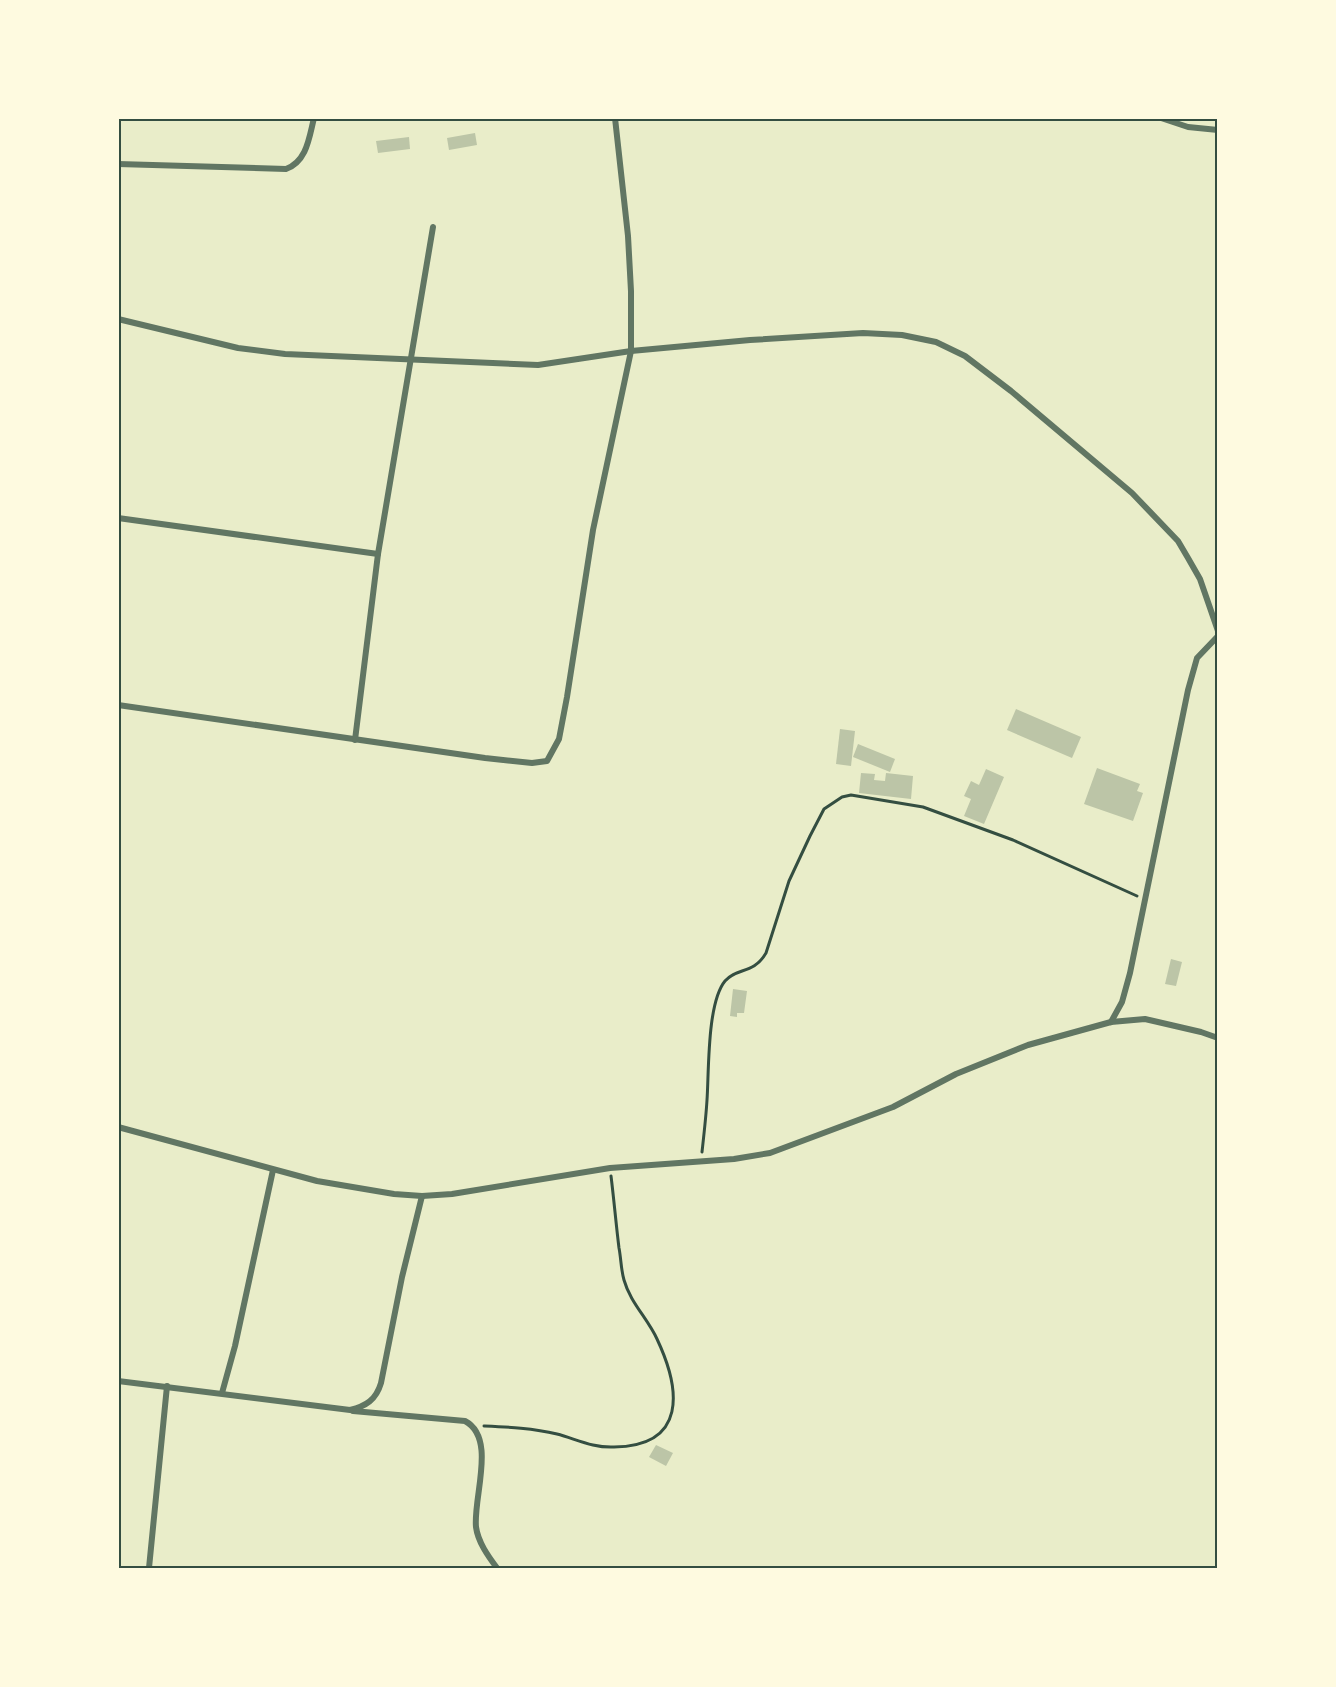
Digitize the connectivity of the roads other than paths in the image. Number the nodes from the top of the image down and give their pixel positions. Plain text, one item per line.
1 (314, 118) edge
2 (615, 118) edge
3 (1161, 118) edge
4 (1218, 130) edge
5 (118, 164) edge
6 (433, 227) dead end
7 (118, 319) edge
8 (631, 351) junction
9 (410, 360) junction
10 (118, 518) edge
11 (378, 554) junction
12 (1218, 631) edge
13 (1218, 636) edge
14 (118, 705) edge
15 (355, 740) junction
16 (1111, 1022) junction
17 (1218, 1038) edge
18 (119, 1127) edge
19 (118, 1136) edge
20 (273, 1170) junction
21 (422, 1196) junction
22 (118, 1381) edge
23 (167, 1386) junction
24 (222, 1394) junction
25 (350, 1410) junction
26 (148, 1569) edge
27 (497, 1569) edge

1 - 5 street
2 - 8 street
3 - 4 street
6 - 9 street
7 - 9 street
8 - 9 street
8 - 12 street
8 - 15 street
9 - 11 street
10 - 11 street
11 - 15 street
13 - 16 street
14 - 15 street
16 - 17 street
16 - 21 street
18 - 19 street
18 - 20 street
20 - 21 street
20 - 24 street
21 - 25 street
22 - 23 street
23 - 24 street
23 - 26 street
24 - 25 street
25 - 27 street

